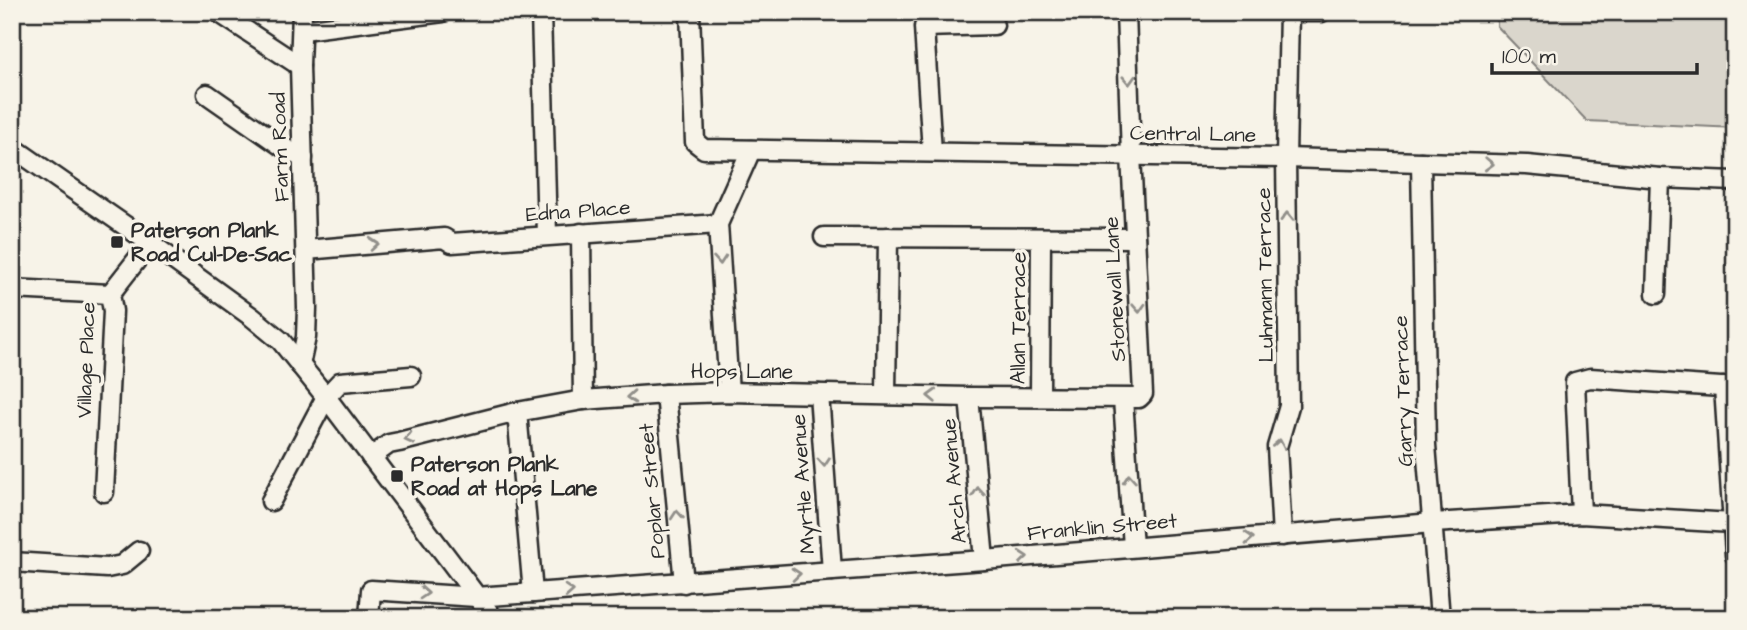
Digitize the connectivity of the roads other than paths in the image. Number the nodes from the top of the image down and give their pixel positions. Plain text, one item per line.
1 (218, 12) edge
2 (443, 12) edge
3 (541, 12) edge
4 (690, 12) edge
5 (1126, 12) edge
6 (1289, 12) edge
7 (1321, 12) edge
8 (303, 21) edge
9 (995, 25) dead end
10 (300, 66) junction
11 (207, 94) dead end
12 (12, 148) edge
13 (751, 150) junction
14 (932, 152) junction
15 (1131, 155) junction
16 (303, 158) junction
17 (1286, 158) junction
18 (1421, 162) junction
19 (1660, 178) junction
20 (1735, 181) edge
21 (718, 224) junction
22 (581, 233) junction
23 (547, 235) junction
24 (824, 237) dead end
25 (887, 237) junction
26 (1135, 238) junction
27 (1041, 239) junction
28 (150, 243) junction
29 (306, 250) junction
30 (12, 289) edge
31 (110, 294) junction
32 (1656, 294) dead end
33 (300, 365) junction
34 (411, 376) dead end
35 (1729, 387) edge
36 (729, 392) junction
37 (666, 394) junction
38 (819, 394) junction
39 (886, 394) junction
40 (326, 397) junction
41 (969, 397) junction
42 (1040, 397) junction
43 (1123, 399) junction
44 (583, 400) junction
45 (517, 412) junction
46 (371, 457) junction
47 (104, 492) dead end
48 (271, 501) dead end
49 (1581, 514) junction
50 (1433, 523) junction
51 (1732, 523) junction
52 (1282, 536) junction
53 (1133, 547) junction
54 (139, 551) dead end
55 (1735, 555) edge
56 (984, 560) junction
57 (12, 562) edge
58 (832, 571) junction
59 (684, 583) junction
60 (533, 593) junction
61 (476, 597) junction
62 (369, 618) edge
63 (493, 618) edge
64 (1440, 618) edge

1 - 10 street
2 - 8 street
3 - 23 street
4 - 13 street, Central Lane
5 -> 15 street, Stonewall Lane
6 - 7 street
6 - 17 street, Luhmann Terrace
8 - 10 street, Farm Road
9 - 14 street
10 - 16 street, Farm Road
11 - 16 street
12 - 28 street
13 - 14 street, Central Lane
13 - 21 street
14 - 15 street, Central Lane
15 - 17 street, Central Lane
15 - 26 street, Stonewall Lane
16 - 29 street, Farm Road
17 - 18 street, Central Lane
52 -> 17 street, Luhmann Terrace
18 -> 19 street, Central Lane
18 - 50 street, Garry Terrace
19 - 20 street, Central Lane
19 - 32 street
21 - 22 street, Edna Place
21 -> 36 street
22 - 23 street, Edna Place
22 - 44 street
29 -> 23 street, Edna Place
24 - 25 street, Allan Terrace
25 - 27 street, Allan Terrace
25 - 39 street
26 - 27 street, Allan Terrace
26 -> 43 street, Stonewall Lane
27 - 42 street, Allan Terrace
28 - 31 street, Village Place
28 - 33 street
29 - 33 street, Farm Road
30 - 31 street
31 - 47 street, Village Place
33 - 40 street
34 - 40 street
35 - 49 street
35 - 51 street
36 - 37 street, Hops Lane
36 - 38 street, Hops Lane
37 -> 44 street, Hops Lane
59 -> 37 street, Poplar Street
38 - 39 street, Hops Lane
38 -> 58 street, Myrtle Avenue
41 -> 39 street, Hops Lane
40 - 46 street
40 - 48 street
41 - 42 street, Hops Lane
56 -> 41 street, Arch Avenue
42 - 43 street, Hops Lane
53 -> 43 street
44 - 45 street, Hops Lane
45 -> 46 street, Hops Lane
45 - 60 street
46 - 61 street
49 - 50 street, Franklin Street
49 - 51 street, Franklin Street
50 - 52 street, Franklin Street
50 - 64 street, Garry Terrace
51 - 55 street
53 -> 52 street, Franklin Street
56 -> 53 street, Franklin Street
54 - 57 street
56 - 58 street, Franklin Street
59 -> 58 street, Franklin Street
60 -> 59 street, Franklin Street
60 - 61 street, Franklin Street
62 -> 61 street, Franklin Street
61 - 63 street

